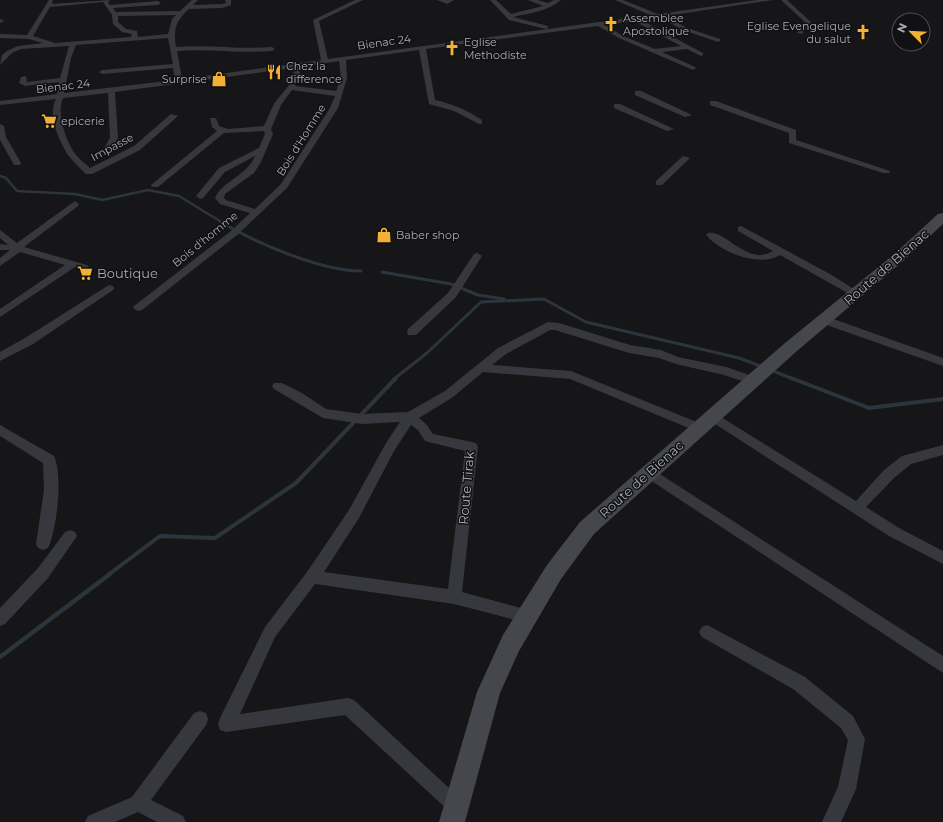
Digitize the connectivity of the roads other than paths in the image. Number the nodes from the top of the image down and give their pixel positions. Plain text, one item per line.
1 (51, 0) edge
2 (104, 0) edge
3 (108, 0) edge
4 (195, 0) edge
5 (228, 0) edge
6 (360, 0) edge
7 (440, 0) edge
8 (450, 0) edge
9 (493, 0) edge
10 (531, 0) edge
11 (558, 0) edge
12 (618, 0) edge
13 (770, 0) edge
14 (784, 0) edge
15 (158, 3) dead end
16 (47, 6) junction
17 (550, 6) junction
18 (109, 7) junction
19 (188, 7) junction
20 (182, 13) junction
21 (116, 14) junction
22 (657, 15) junction
23 (510, 16) junction
24 (635, 19) junction
25 (600, 24) junction
26 (552, 29) junction
27 (800, 33) dead end
28 (0, 36) edge
29 (171, 36) junction
30 (29, 37) junction
31 (134, 40) junction
32 (718, 40) dead end
33 (55, 45) junction
34 (73, 45) junction
35 (422, 47) junction
36 (687, 47) junction
37 (174, 49) junction
38 (272, 49) dead end
39 (657, 52) junction
40 (701, 54) dead end
41 (342, 58) junction
42 (325, 61) junction
43 (0, 63) edge
44 (296, 65) junction
45 (176, 66) junction
46 (693, 68) dead end
47 (102, 72) dead end
48 (24, 77) dead end
49 (64, 80) junction
50 (179, 82) junction
51 (291, 88) junction
52 (111, 91) junction
53 (638, 93) dead end
54 (339, 94) junction
55 (60, 97) junction
56 (0, 103) edge
57 (713, 103) dead end
58 (617, 106) dead end
59 (688, 115) dead end
60 (174, 116) dead end
61 (213, 120) dead end
62 (479, 122) dead end
63 (0, 126) edge
64 (267, 129) junction
65 (670, 129) dead end
66 (222, 131) junction
67 (108, 148) dead end
68 (263, 149) junction
69 (686, 158) dead end
70 (17, 163) dead end
71 (886, 171) dead end
72 (659, 183) dead end
73 (155, 185) dead end
74 (284, 186) joint
75 (200, 196) dead end
76 (75, 204) dead end
77 (256, 212) junction
78 (943, 217) edge
79 (741, 229) dead end
80 (0, 233) edge
81 (711, 235) dead end
82 (0, 247) edge
83 (18, 248) junction
84 (779, 252) junction
85 (477, 256) dead end
86 (0, 263) edge
87 (73, 264) junction
88 (84, 267) dead end
89 (109, 288) dead end
90 (855, 293) junction
91 (138, 308) dead end
92 (0, 314) edge
93 (825, 320) junction
94 (412, 332) dead end
95 (0, 357) edge
96 (943, 362) edge
97 (481, 368) junction
98 (763, 373) junction
99 (278, 386) dead end
100 (410, 417) junction
101 (707, 422) junction
102 (0, 430) edge
103 (943, 450) edge
104 (649, 472) junction
105 (857, 508) junction
106 (70, 536) dead end
107 (43, 544) dead end
108 (943, 558) edge
109 (312, 577) junction
110 (454, 596) junction
111 (527, 616) junction
112 (0, 618) edge
113 (707, 632) dead end
114 (943, 665) edge
115 (200, 719) dead end
116 (138, 803) junction
117 (454, 814) edge
118 (94, 822) edge
119 (177, 822) edge
120 (831, 822) edge

1 - 16 street
2 - 3 street
2 - 16 street
2 - 18 street
4 - 19 street
5 - 19 street
6 - 42 street
7 - 8 street
9 - 23 street
10 - 17 street
11 - 17 street
12 - 22 street
13 - 22 street, Bienac 24
14 - 27 street
15 - 18 street
16 - 30 street
17 - 23 street
18 - 21 street
19 - 20 street
20 - 21 street
20 - 29 street
21 - 31 street
22 - 24 street, Bienac 24
22 - 32 street
23 - 26 street
24 - 25 street, Bienac 24
24 - 36 street
25 - 26 street, Bienac 24
25 - 39 street
26 - 35 street, Bienac 24
28 - 30 street
29 - 31 street
29 - 37 street
30 - 33 street
31 - 34 street
33 - 34 street
33 - 43 street
34 - 49 street
35 - 41 street, Bienac 24
35 - 62 street
36 - 39 street
36 - 40 street
37 - 38 street
37 - 45 street
39 - 46 street
41 - 42 street, Bienac 24
41 - 54 street, Bois d'Homme
42 - 44 street, Bienac 24
44 - 50 street, Bienac 24
44 - 51 street
45 - 47 street
45 - 50 street
48 - 49 street
49 - 55 street
50 - 52 street, Bienac 24
51 - 54 street
51 - 64 street
52 - 55 street, Bienac 24
52 - 67 street
53 - 59 street
54 - 74 street, Bois d'Homme
55 - 56 street, Bienac 24
55 - 60 street, Impasse
57 - 71 street
58 - 65 street
61 - 66 street
63 - 70 street
64 - 66 street
64 - 68 street
66 - 73 street
68 - 75 street
68 - 77 street
69 - 72 street
74 - 77 street, Bois d'homme
76 - 83 street
77 - 91 street, Bois d'homme
78 - 90 main road, Route de Bienac
79 - 84 street
80 - 83 street
81 - 84 street
82 - 83 street
83 - 86 street
83 - 87 street
84 - 90 street
85 - 94 street
87 - 88 street
87 - 92 street
89 - 95 street
90 - 93 main road, Route de Bienac
93 - 96 street
93 - 98 main road, Route de Bienac
97 - 98 street
97 - 100 street
97 - 101 street
98 - 101 main road, Route de Bienac
99 - 100 street
100 - 109 street
100 - 110 street, Route Tirak
101 - 104 main road, Route de Bienac
101 - 105 street
102 - 107 street
103 - 105 street
104 - 111 main road, Route de Bienac
104 - 114 street
105 - 108 street
106 - 112 street
109 - 110 street
109 - 117 street
110 - 111 street
111 - 117 main road, Route de Bienac
113 - 120 street
115 - 116 street
116 - 118 street
116 - 119 street

